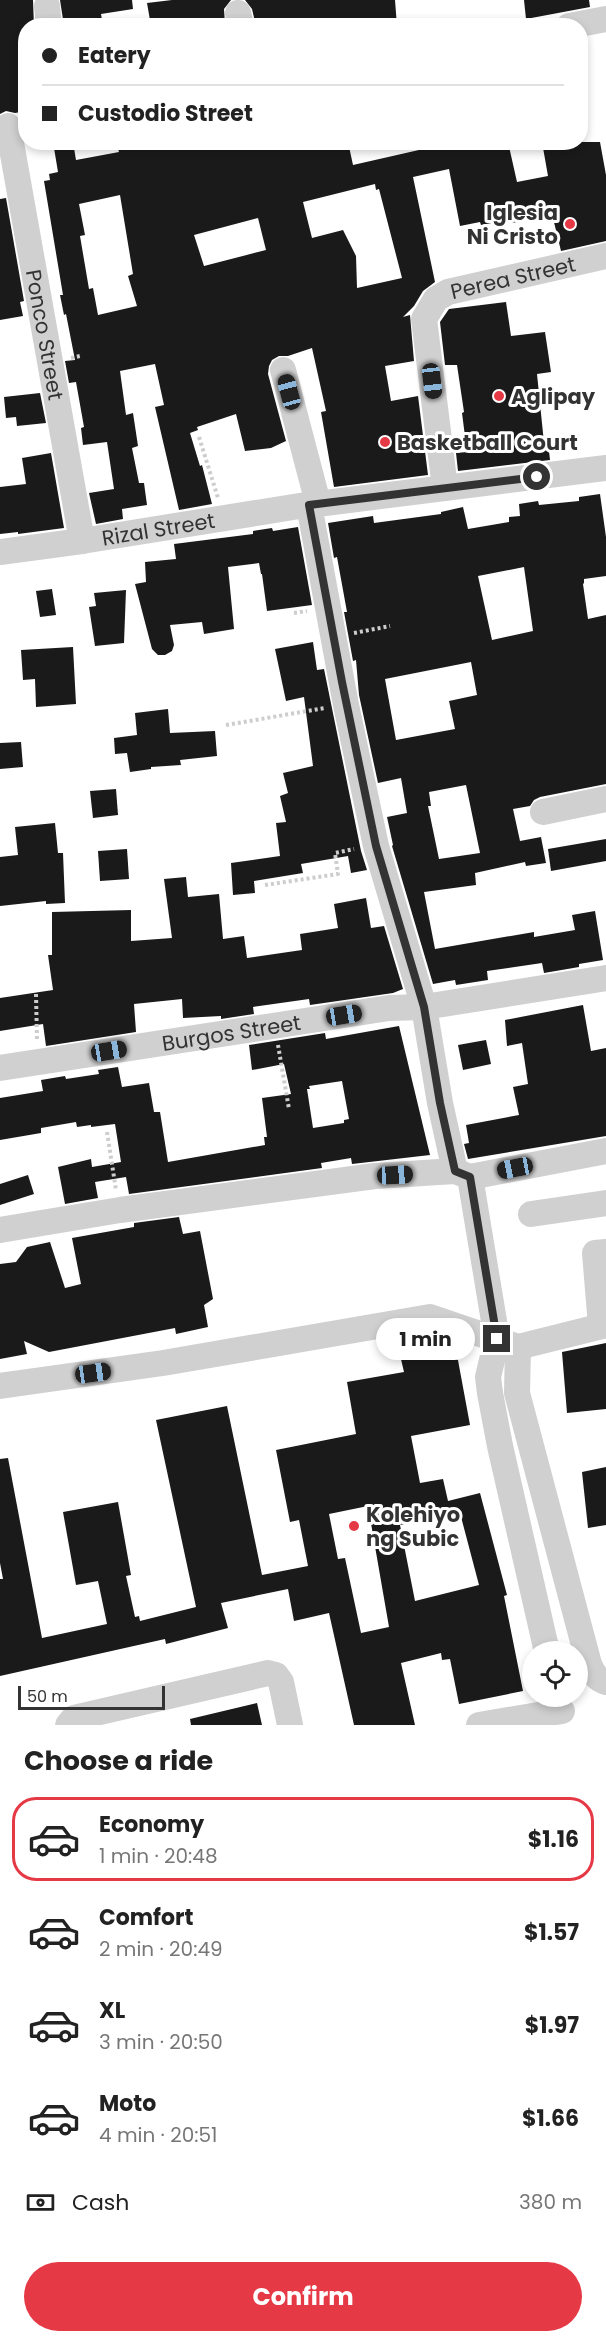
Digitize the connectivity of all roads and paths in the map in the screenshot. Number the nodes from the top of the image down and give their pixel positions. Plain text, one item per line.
1 (606, 19) edge
2 (588, 22) edge
3 (11, 125) edge
4 (606, 256) edge
5 (283, 370) dead end
6 (199, 437) dead end
7 (606, 468) edge
8 (445, 488) junction
9 (313, 504) junction
10 (224, 519) junction
11 (82, 542) junction
12 (0, 552) edge
13 (390, 626) dead end
14 (333, 637) junction
15 (346, 705) junction
16 (226, 725) dead end
17 (606, 799) edge
18 (543, 812) dead end
19 (376, 846) junction
20 (265, 885) dead end
21 (606, 978) edge
22 (36, 994) dead end
23 (424, 1007) junction
24 (275, 1027) junction
25 (38, 1062) junction
26 (0, 1068) edge
27 (289, 1109) dead end
28 (107, 1132) dead end
29 (606, 1152) edge
30 (462, 1174) junction
31 (606, 1203) edge
32 (120, 1210) junction
33 (531, 1214) dead end
34 (0, 1230) edge
35 (606, 1252) edge
36 (604, 1326) edge
37 (508, 1343) junction
38 (0, 1386) edge
39 (545, 1641) edge
40 (606, 1682) edge
41 (562, 1711) edge
42 (520, 1722) edge
43 (68, 1725) edge
44 (290, 1725) edge
45 (479, 1725) edge

1 - 2 street
3 - 11 street, Ponco Street
4 - 8 street, Perea Street
5 - 9 street
6 - 10 path
7 - 8 street, Rizal Street
8 - 9 street, Rizal Street
9 - 10 street, Rizal Street
9 - 14 street
10 - 11 street, Rizal Street
11 - 12 street, Rizal Street
13 - 14 path
14 - 15 street
15 - 16 path
15 - 19 street
17 - 18 street
19 - 20 path
19 - 23 street
21 - 23 street, Burgos Street
22 - 25 path
23 - 24 street, Burgos Street
23 - 30 street
24 - 25 street, Burgos Street
24 - 27 path
25 - 26 street, Burgos Street
28 - 32 path
29 - 30 street
30 - 32 street
30 - 37 street
31 - 33 street
32 - 34 street
35 - 36 street
36 - 37 street
37 - 38 street
37 - 39 street
37 - 40 street
41 - 42 street
42 - 45 street
43 - 44 street

